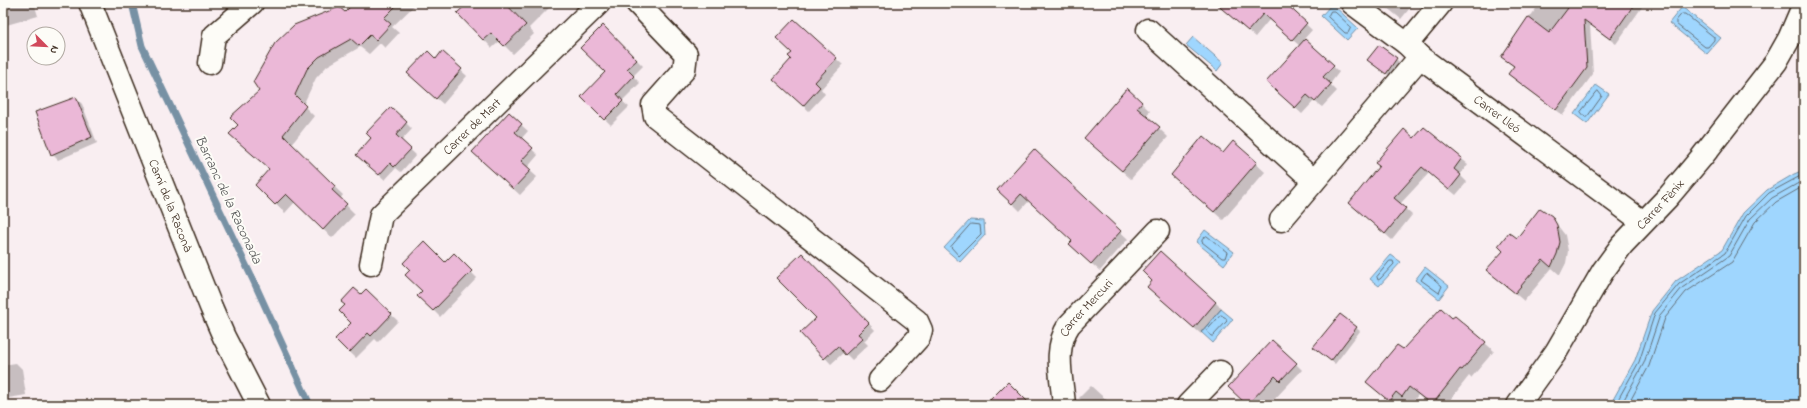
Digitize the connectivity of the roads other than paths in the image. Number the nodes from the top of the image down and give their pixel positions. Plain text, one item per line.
1 (90, 3) edge
2 (252, 3) edge
3 (599, 3) edge
4 (637, 3) edge
5 (1352, 3) edge
6 (1441, 3) edge
7 (1804, 4) edge
8 (1148, 30) dead end
9 (1414, 51) junction
10 (210, 63) dead end
11 (1314, 181) junction
12 (1281, 220) dead end
13 (1643, 222) junction
14 (1158, 231) dead end
15 (371, 264) dead end
16 (1220, 372) dead end
17 (880, 380) dead end
18 (259, 405) edge
19 (1064, 405) edge
20 (1188, 405) edge
21 (1518, 405) edge

1 - 18 street, Camí de la Raconà
2 - 10 street
3 - 15 street, Carrer de Mart
4 - 17 street
5 - 9 street, Carrer Lleó
6 - 9 street
7 - 13 street, Carrer Fènix
8 - 11 street
9 - 11 street
9 - 13 street, Carrer Lleó
11 - 12 street
13 - 21 street, Carrer Fènix
14 - 19 street, Carrer Mercuri
16 - 20 street

